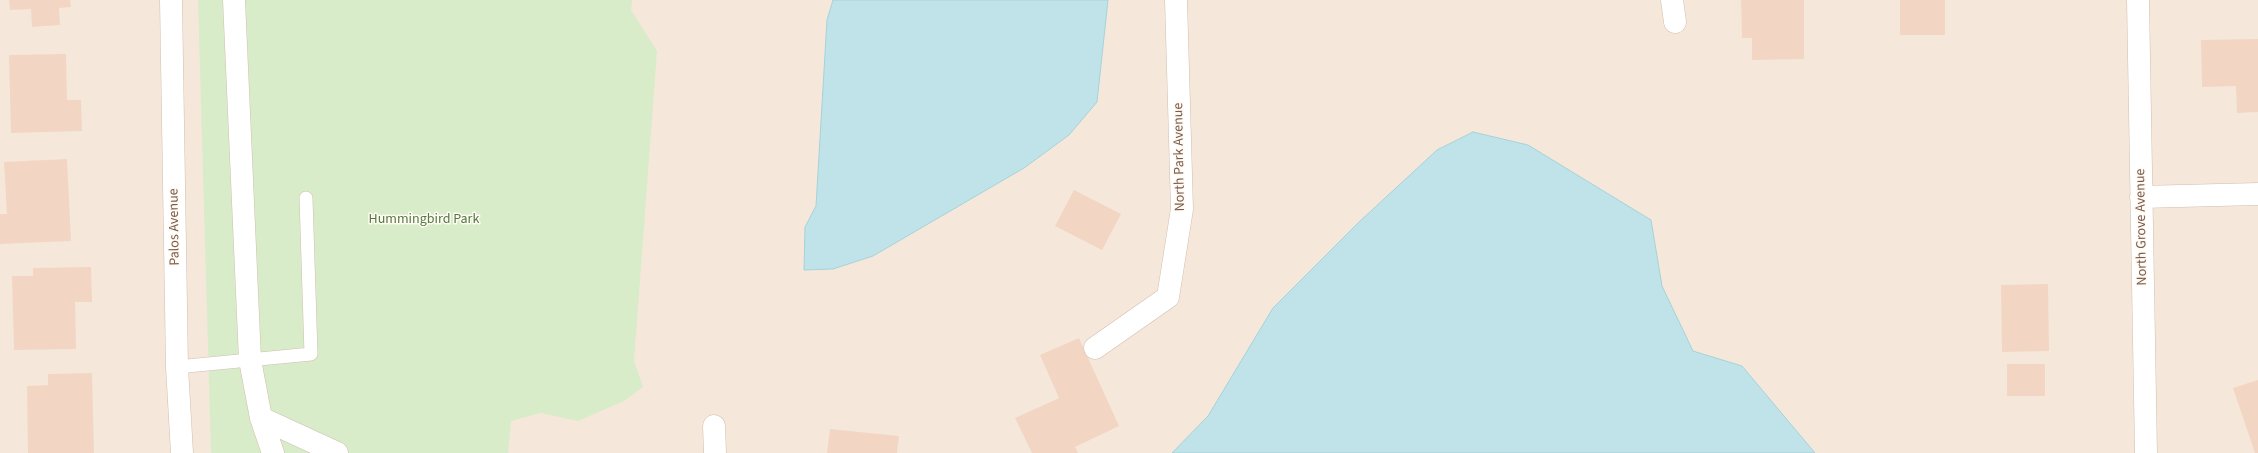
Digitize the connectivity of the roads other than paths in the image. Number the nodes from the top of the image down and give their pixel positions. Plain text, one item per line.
1 (171, 0) edge
2 (234, 0) edge
3 (1176, 0) edge
4 (1672, 0) edge
5 (2138, 0) edge
6 (1675, 22) dead end
7 (2258, 194) edge
8 (2141, 197) junction
9 (306, 198) dead end
10 (1095, 348) dead end
11 (250, 360) junction
12 (177, 367) junction
13 (261, 418) junction
14 (714, 426) dead end
15 (182, 453) edge
16 (273, 453) edge
17 (337, 453) edge
18 (715, 453) edge
19 (2146, 453) edge

1 - 12 street, Palos Avenue
2 - 11 street
3 - 10 street, North Park Avenue
4 - 6 street
5 - 8 street, North Grove Avenue
7 - 8 street
8 - 19 street, North Grove Avenue
9 - 11 lane
11 - 12 lane
11 - 13 street
12 - 15 street, Palos Avenue
13 - 16 street
13 - 17 street
14 - 18 street

